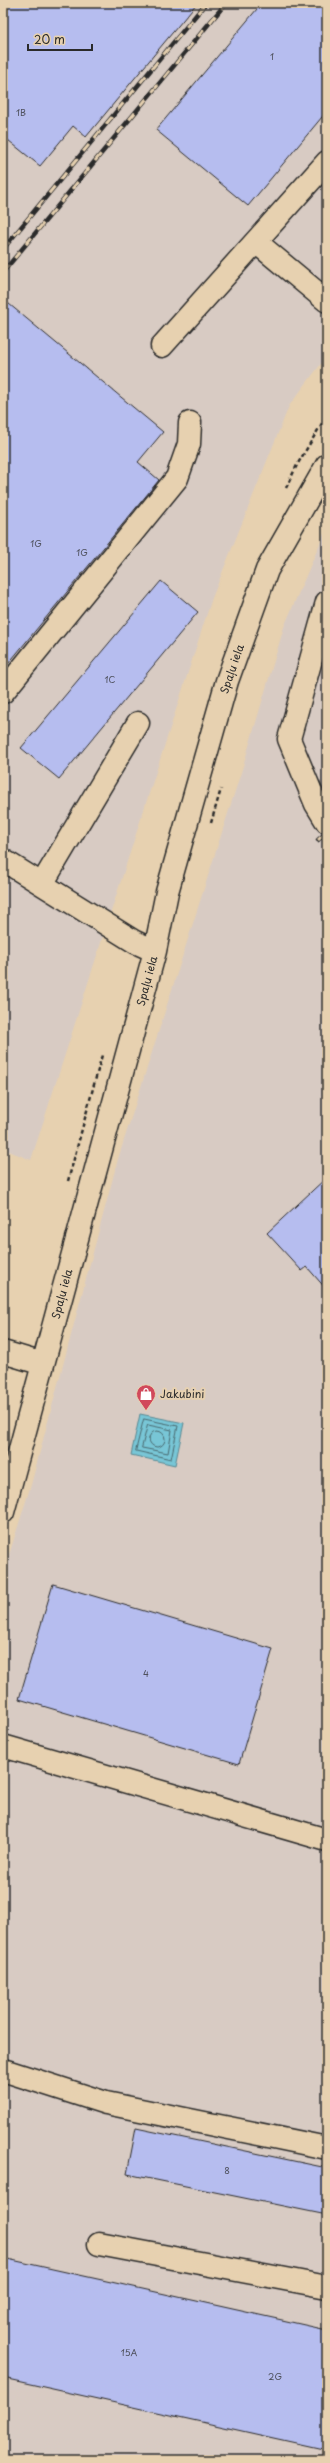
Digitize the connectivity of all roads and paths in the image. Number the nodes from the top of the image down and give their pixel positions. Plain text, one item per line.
1 (327, 162) edge
2 (256, 242) junction
3 (327, 301) edge
4 (162, 346) dead end
5 (190, 423) dead end
6 (327, 465) edge
7 (327, 602) edge
8 (3, 692) edge
9 (138, 723) dead end
10 (321, 799) edge
11 (327, 822) edge
12 (3, 860) edge
13 (42, 884) junction
14 (155, 952) junction
15 (3, 1352) edge
16 (43, 1364) junction
17 (3, 1512) edge
18 (3, 1746) edge
19 (327, 1840) edge
20 (3, 2070) edge
21 (327, 2148) edge
22 (99, 2244) dead end
23 (327, 2287) edge

1 - 2 street
2 - 3 street
2 - 4 street
5 - 8 street
6 - 14 street, Spaļu iela
7 - 10 street
9 - 13 street
10 - 11 street
12 - 13 street
13 - 14 street
14 - 16 street, Spaļu iela
15 - 16 street
16 - 17 street, Spaļu iela
18 - 19 street
20 - 21 street
22 - 23 street

